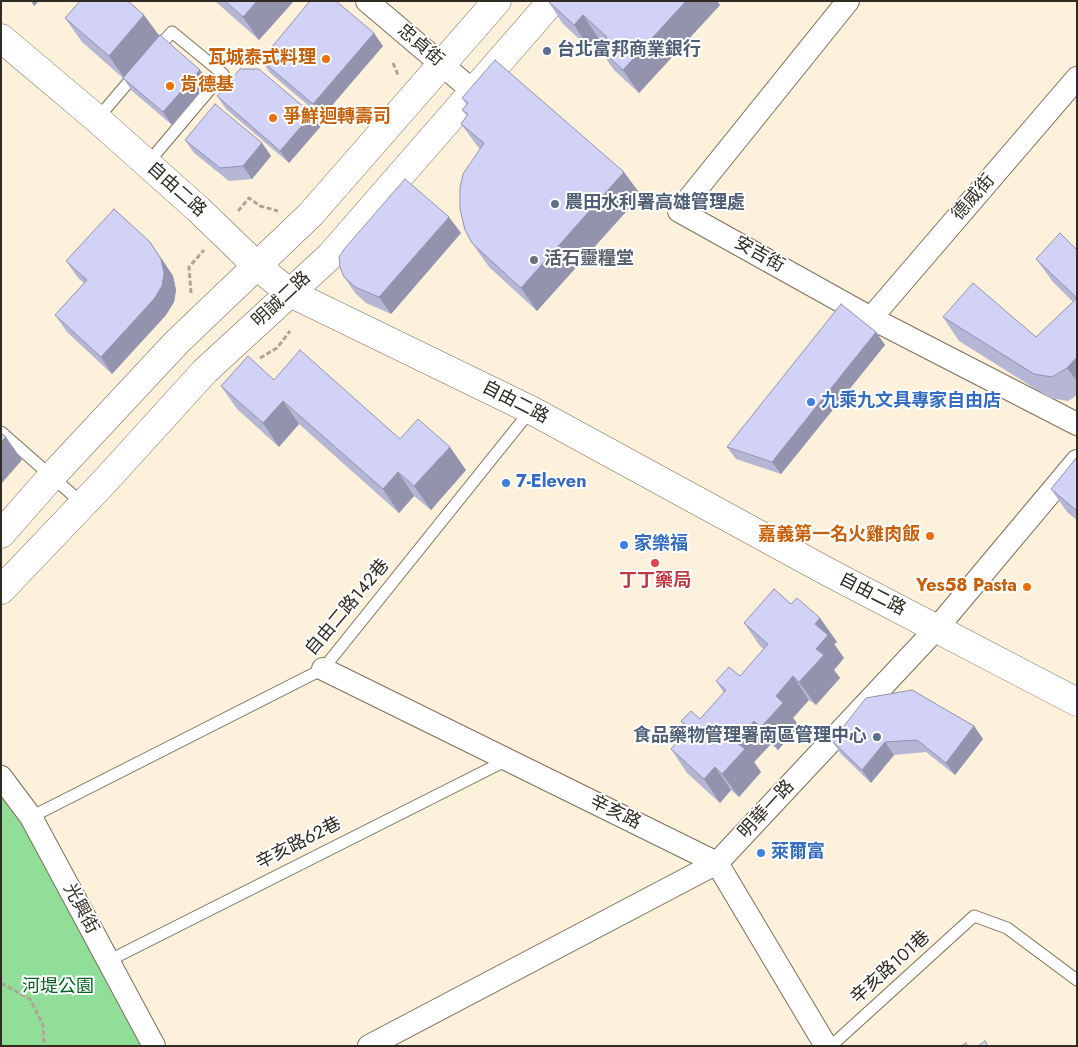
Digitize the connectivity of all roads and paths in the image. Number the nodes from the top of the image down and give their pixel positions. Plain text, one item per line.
1 (367, 1) edge
2 (497, 1) edge
3 (552, 1) edge
4 (848, 1) edge
5 (1, 38) edge
6 (441, 64) junction
7 (1077, 78) edge
8 (473, 91) junction
9 (97, 119) junction
10 (147, 164) junction
11 (257, 266) junction
12 (290, 293) junction
13 (871, 318) junction
14 (531, 410) junction
15 (1077, 424) edge
16 (1, 432) edge
17 (1077, 461) edge
18 (52, 476) junction
19 (83, 504) junction
20 (1, 534) edge
21 (1, 590) edge
22 (937, 628) junction
23 (323, 669) junction
24 (1077, 702) edge
25 (507, 760) junction
26 (1, 777) edge
27 (31, 817) junction
28 (717, 863) junction
29 (108, 960) junction
30 (1077, 980) edge
31 (1, 983) edge
32 (44, 1046) edge
33 (154, 1046) edge
34 (369, 1046) edge
35 (826, 1046) edge
36 (831, 1046) edge

1 - 6 street, 忠貞街
2 - 6 street
3 - 8 street, 明誠二路
4 - 13 street, 安吉街
5 - 9 street, 自由二路
6 - 8 street, 忠貞街
6 - 11 street
7 - 13 street, 德威街
8 - 12 street, 明誠二路
9 - 10 street, 自由二路
9 - 10 lane
10 - 11 street, 自由二路
11 - 12 street, 自由二路
11 - 18 street
12 - 14 street, 自由二路
12 - 19 street, 明誠二路
13 - 15 street, 安吉街
14 - 22 street, 自由二路
14 - 23 lane, 自由二路142巷
16 - 18 lane
17 - 22 street, 明華一路
18 - 19 lane
18 - 20 street
19 - 21 street, 明誠二路
22 - 24 street, 自由二路
22 - 28 street, 明華一路
23 - 25 street, 辛亥路
23 - 27 lane, 自由二路142巷
25 - 28 street, 辛亥路
25 - 29 lane, 辛亥路62巷
26 - 27 street, 光興街
27 - 29 street, 光興街
28 - 34 street, 明華一路
28 - 35 street
29 - 33 street, 光興街
30 - 36 lane, 辛亥路101巷
31 - 32 path

